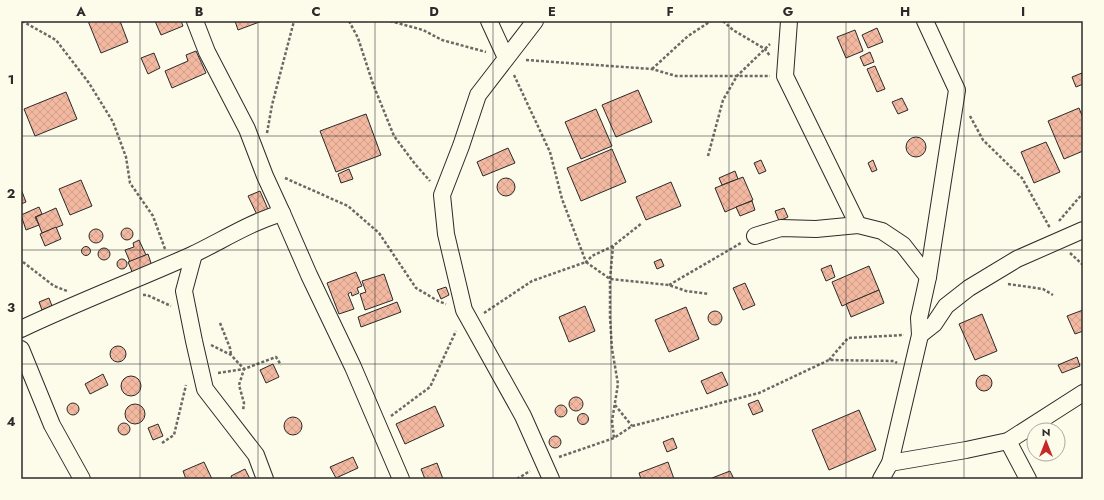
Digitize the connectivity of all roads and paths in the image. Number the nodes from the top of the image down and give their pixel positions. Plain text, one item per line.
1 (22, 21) edge
2 (194, 21) edge
3 (294, 21) edge
4 (349, 21) edge
5 (390, 21) edge
6 (489, 21) edge
7 (535, 21) edge
8 (711, 21) edge
9 (723, 21) edge
10 (925, 21) edge
11 (789, 22) edge
12 (765, 49) junction
13 (506, 58) junction
14 (652, 69) junction
15 (737, 76) junction
16 (785, 76) junction
17 (970, 115) dead end
18 (266, 138) dead end
19 (708, 156) dead end
20 (265, 176) junction
21 (1083, 193) edge
22 (442, 195) junction
23 (282, 213) junction
24 (642, 223) dead end
25 (858, 225) junction
26 (1083, 230) edge
27 (755, 236) joint
28 (1057, 241) junction
29 (613, 246) junction
30 (194, 254) junction
31 (23, 262) dead end
32 (586, 262) junction
33 (171, 263) junction
34 (928, 277) junction
35 (610, 279) junction
36 (669, 285) junction
37 (709, 294) dead end
38 (140, 295) dead end
39 (88, 298) junction
40 (464, 310) junction
41 (189, 316) junction
42 (220, 323) dead end
43 (21, 329) edge
44 (920, 335) junction
45 (207, 339) dead end
46 (21, 349) edge
47 (231, 355) junction
48 (829, 360) junction
49 (281, 365) dead end
50 (244, 369) junction
51 (911, 375) junction
52 (187, 378) dead end
53 (205, 390) junction
54 (1083, 393) edge
55 (615, 404) junction
56 (378, 426) junction
57 (632, 426) junction
58 (241, 435) junction
59 (614, 438) junction
60 (1008, 441) junction
61 (162, 443) dead end
62 (544, 462) junction
63 (890, 463) junction
64 (82, 479) edge
65 (265, 479) edge
66 (401, 479) edge
67 (517, 479) edge
68 (551, 479) edge
69 (881, 479) edge
70 (1028, 479) edge

1 - 33 path
2 - 20 street
3 - 18 path
4 - 22 path
5 - 13 path
6 - 13 street
7 - 13 street
8 - 14 path
9 - 12 path
10 - 34 street
11 - 12 path
11 - 16 street
12 - 15 path
12 - 16 path
13 - 14 path
13 - 22 street
13 - 32 path
14 - 15 path
15 - 16 path
15 - 19 path
16 - 25 street
17 - 28 path
20 - 23 street
20 - 40 path
21 - 28 path
22 - 40 street
23 - 30 street
23 - 56 street
24 - 29 path
25 - 27 street
25 - 34 street
26 - 28 street
27 - 36 path
28 - 44 street
29 - 32 path
29 - 35 path
30 - 33 street
30 - 41 street
31 - 39 path
32 - 35 path
32 - 40 path
33 - 39 street
34 - 44 street
35 - 36 path
35 - 55 path
36 - 37 path
38 - 41 path
39 - 43 street
40 - 56 path
40 - 62 street
41 - 53 street
42 - 47 path
44 - 48 path
44 - 51 street
45 - 47 path
46 - 64 street
47 - 50 path
48 - 51 path
48 - 57 path
49 - 50 path
50 - 53 path
50 - 58 path
51 - 63 street
52 - 61 path
53 - 58 street
54 - 60 street
55 - 57 path
55 - 59 path
56 - 66 street
57 - 59 path
58 - 65 street
59 - 62 path
60 - 63 street
60 - 70 street
62 - 67 path
62 - 68 street
63 - 69 street

